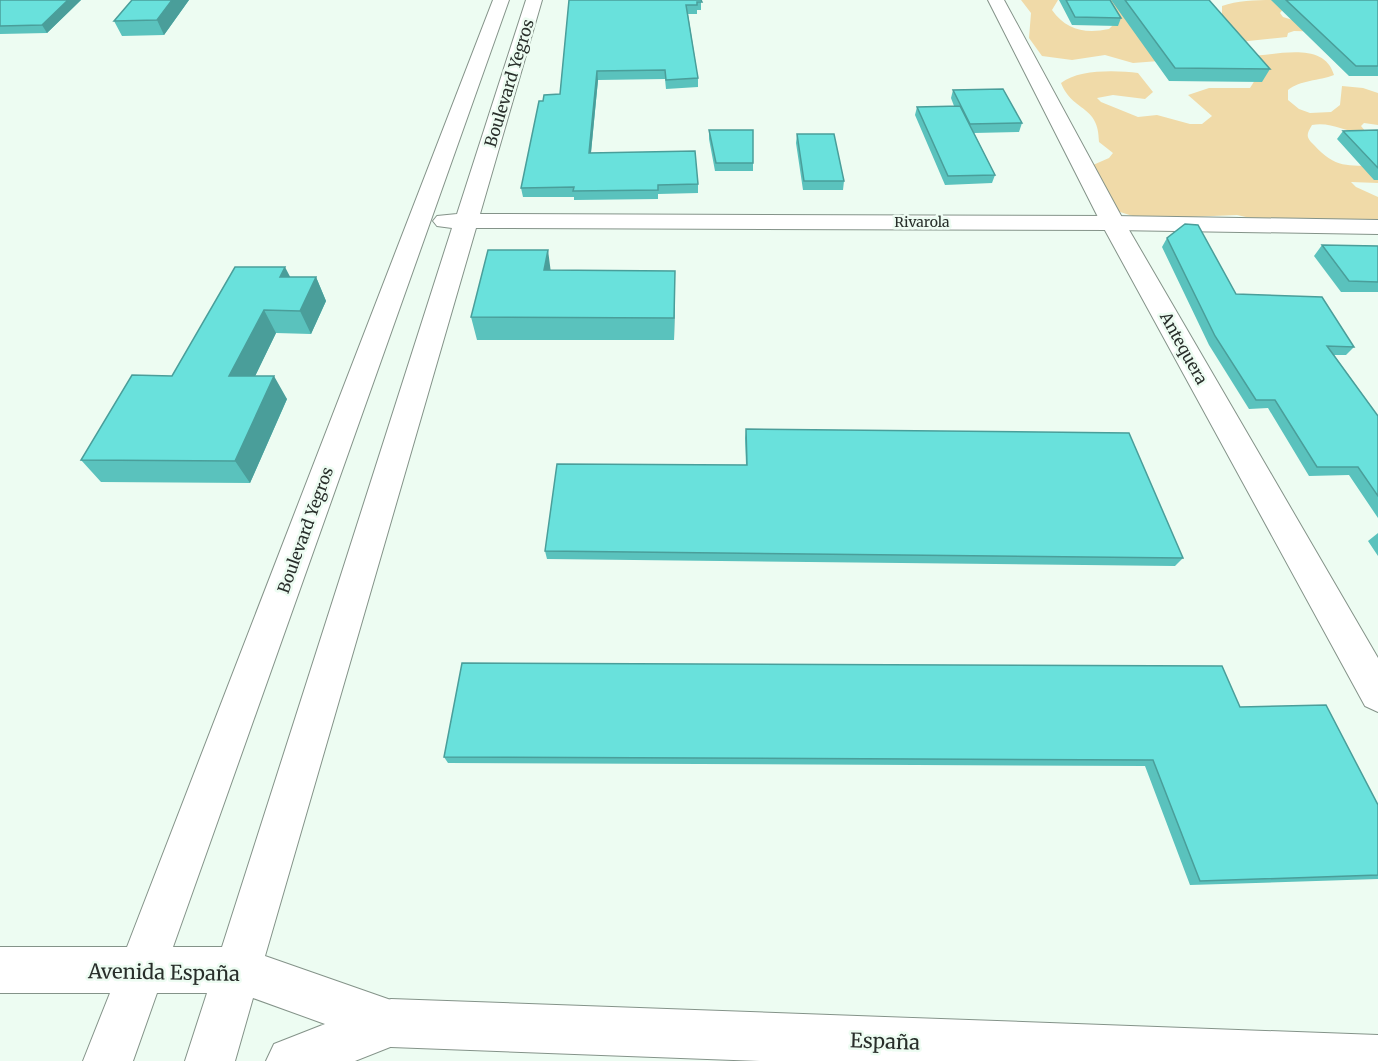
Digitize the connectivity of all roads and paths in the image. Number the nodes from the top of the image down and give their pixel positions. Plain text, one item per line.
1 (501, 0) edge
2 (534, 0) edge
3 (996, 0) edge
4 (419, 221) junction
5 (467, 221) junction
6 (1113, 223) junction
7 (1378, 227) edge
8 (1378, 694) edge
9 (0, 970) edge
10 (142, 970) junction
11 (238, 970) junction
12 (391, 1023) junction
13 (1378, 1060) edge
14 (108, 1061) edge
15 (210, 1061) edge
16 (291, 1061) edge

1 - 4 street, Boulevard Yegros
2 - 5 street, Boulevard Yegros
3 - 6 street, Antequera
4 - 5 street, Rivarola
4 - 10 street, Boulevard Yegros
5 - 6 street, Rivarola
5 - 11 street, Boulevard Yegros
6 - 7 street, Rivarola
6 - 8 street, Antequera
9 - 10 street, Avenida España
10 - 11 street, Avenida España
10 - 14 street, Boulevard Yegros
11 - 12 street, Avenida España
11 - 15 street, Boulevard Yegros
12 - 13 street, España
12 - 16 street

